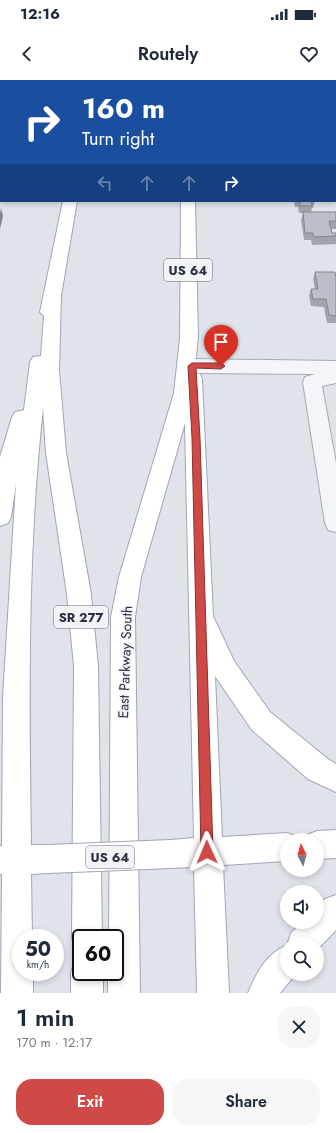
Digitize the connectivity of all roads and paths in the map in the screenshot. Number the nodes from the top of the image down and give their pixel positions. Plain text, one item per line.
1 (70, 202) edge
2 (188, 202) edge
3 (52, 297) junction
4 (189, 338) junction
5 (39, 362) junction
6 (192, 366) junction
7 (336, 368) edge
8 (336, 376) edge
9 (6, 452) edge
10 (0, 517) edge
11 (336, 523) edge
12 (201, 613) junction
13 (336, 778) edge
14 (336, 844) edge
15 (324, 845) edge
16 (280, 847) edge
17 (207, 852) junction
18 (8, 860) edge
19 (336, 910) edge
20 (86, 929) edge
21 (308, 937) edge
22 (280, 969) edge
23 (87, 981) edge
24 (17, 993) edge
25 (87, 993) edge
26 (124, 993) edge
27 (213, 993) edge
28 (264, 993) edge

1 - 3 main road
2 - 4 main road, US 64
3 - 5 main road
3 - 20 main road, SR 277
4 - 6 main road, US 64
4 - 26 main road, East Parkway South
5 - 9 main road
5 - 18 main road
6 - 7 lane
6 - 12 main road, US 64
8 - 11 lane
9 - 10 main road
12 - 13 main road
12 - 17 main road, US 64
14 - 15 main road
16 - 17 main road
17 - 18 main road, US 64, bridge
17 - 27 main road
18 - 24 main road
19 - 21 main road
22 - 28 main road
23 - 25 main road

